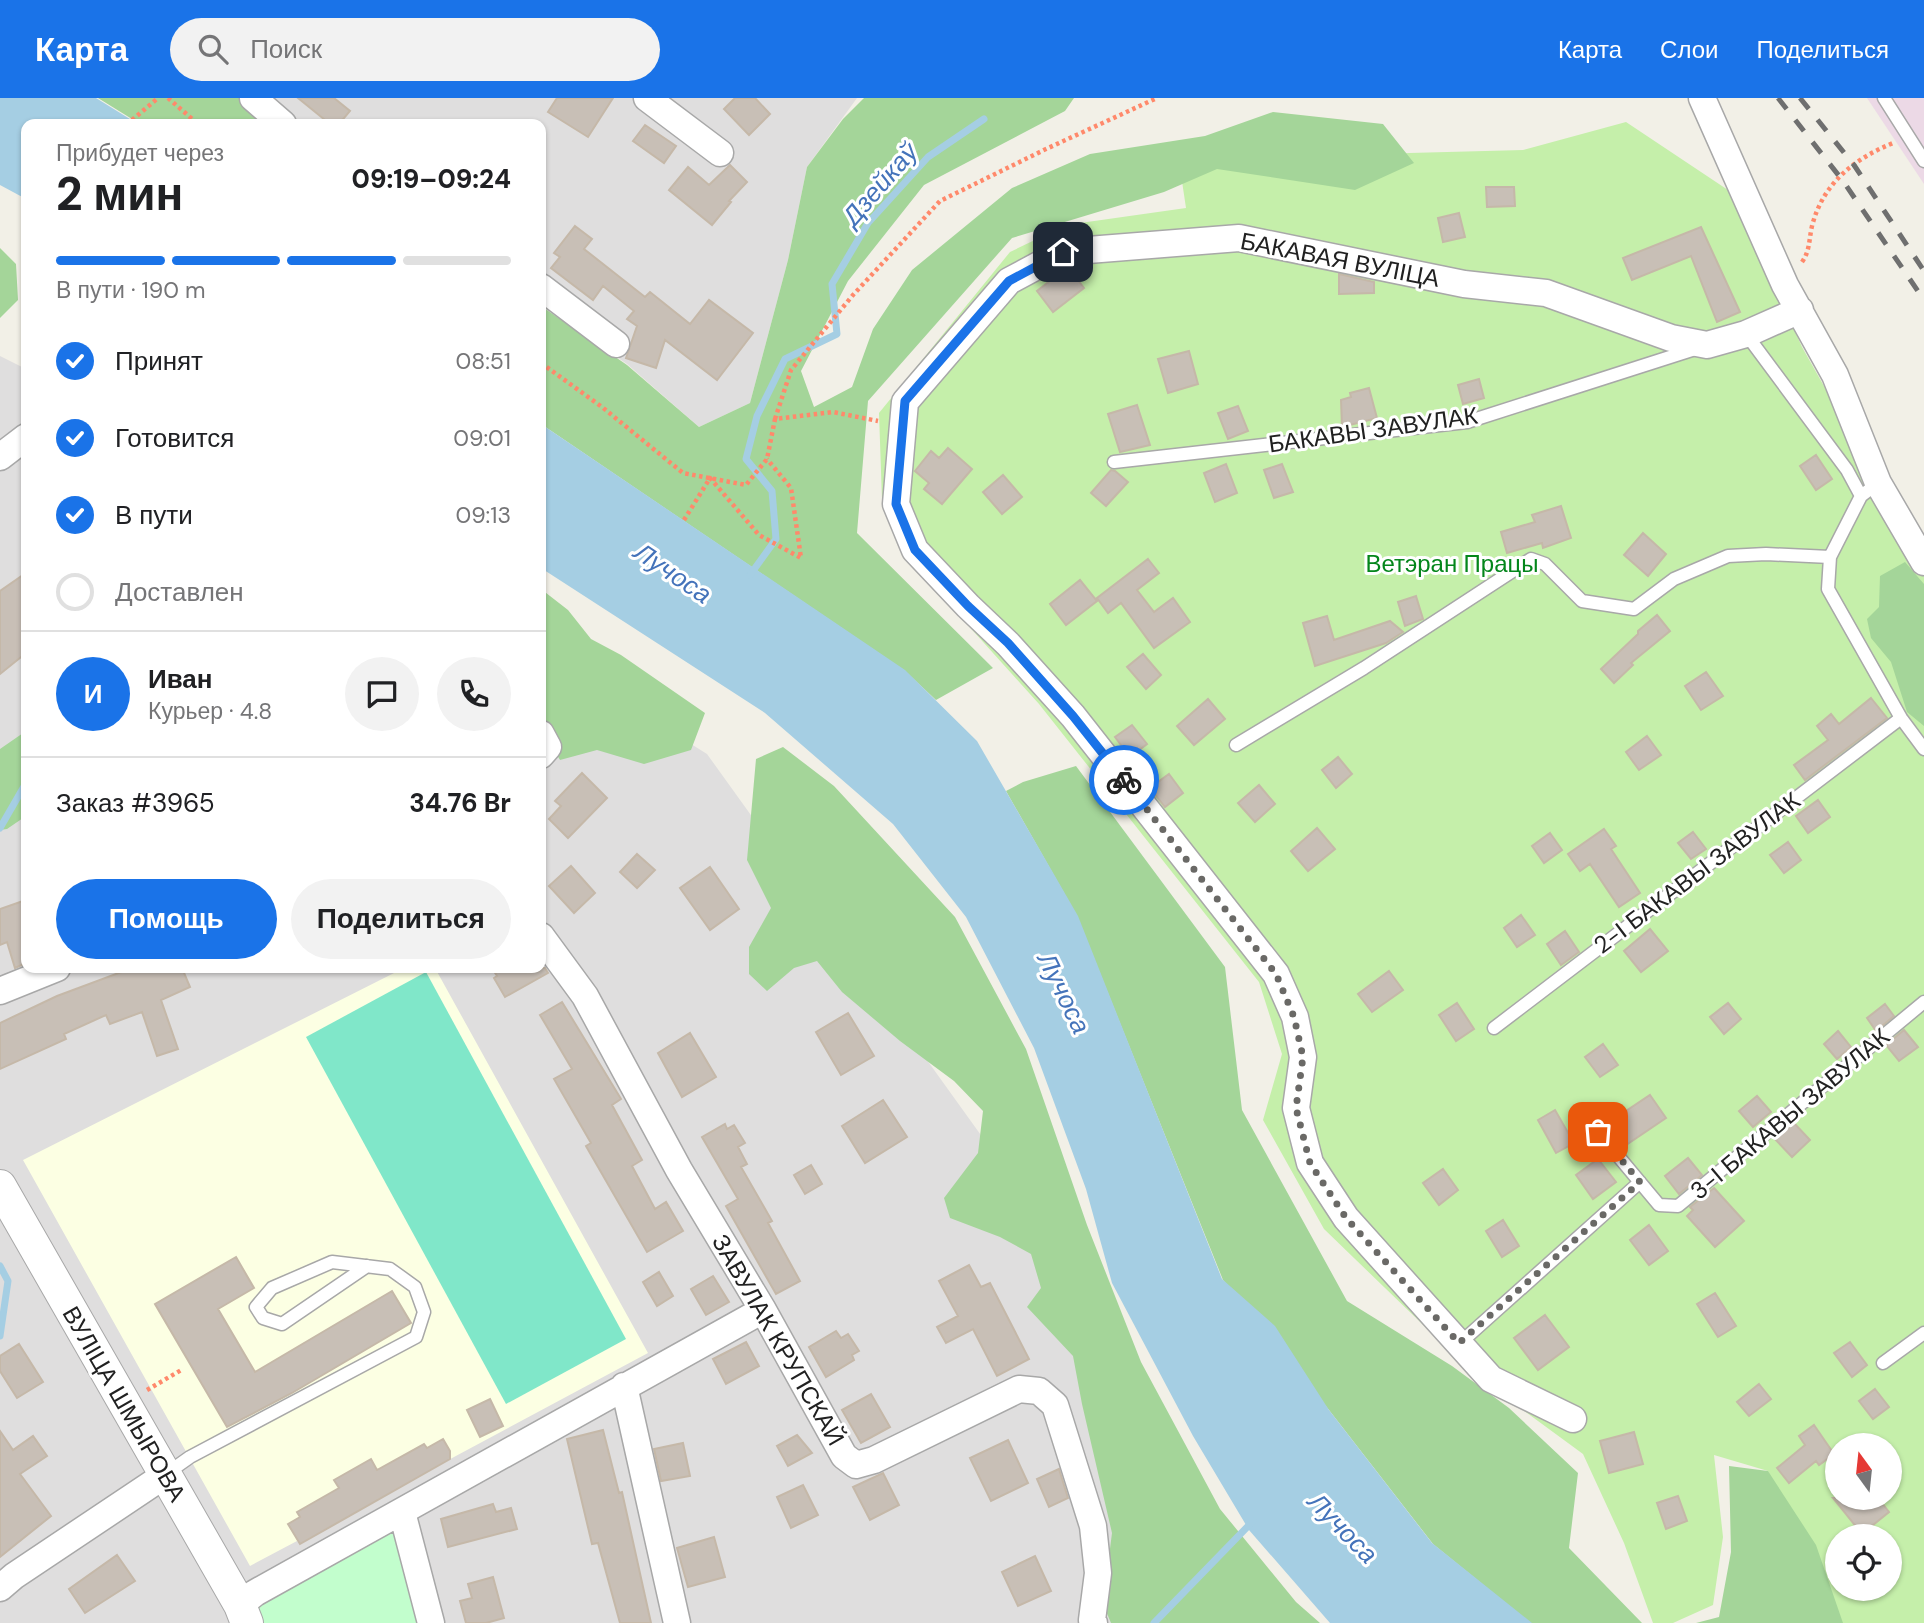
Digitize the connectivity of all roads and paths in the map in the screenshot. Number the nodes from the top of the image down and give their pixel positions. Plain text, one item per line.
1 (158, 98) edge
2 (168, 98) edge
3 (253, 98) edge
4 (648, 98) edge
5 (1157, 98) edge
6 (1702, 98) edge
7 (1884, 98) edge
8 (133, 119) edge
9 (192, 119) edge
10 (277, 119) edge
11 (1908, 137) junction
12 (720, 153) dead end
13 (1924, 161) edge
14 (1785, 285) junction
15 (546, 291) edge
16 (1800, 310) junction
17 (1746, 334) junction
18 (616, 344) dead end
19 (1707, 345) junction
20 (546, 367) edge
21 (775, 419) junction
22 (903, 427) junction
23 (21, 441) edge
24 (0, 457) edge
25 (767, 459) junction
26 (1114, 462) dead end
27 (710, 478) junction
28 (1870, 489) junction
29 (684, 520) dead end
30 (1830, 557) junction
31 (1924, 562) edge
32 (1901, 718) junction
33 (1236, 745) dead end
34 (1924, 749) edge
35 (546, 943) edge
36 (45, 973) edge
37 (0, 991) edge
38 (1924, 1002) edge
39 (1494, 1028) dead end
40 (1598, 1132) dead end
41 (1640, 1182) junction
42 (5, 1206) edge
43 (367, 1266) junction
44 (763, 1310) junction
45 (1924, 1333) edge
46 (1459, 1343) junction
47 (1883, 1363) dead end
48 (183, 1370) dead end
49 (624, 1386) junction
50 (141, 1394) dead end
51 (1573, 1419) dead end
52 (165, 1475) junction
53 (402, 1512) junction
54 (0, 1588) edge
55 (244, 1618) edge
56 (1089, 1622) edge
57 (431, 1623) edge
58 (677, 1623) edge

1 - 8 path
2 - 9 path
3 - 10 street
4 - 12 street
5 - 21 path
6 - 14 street
7 - 11 lane
11 - 13 lane
11 - 14 path
14 - 16 street
15 - 18 street
16 - 17 street, БАКАВАЯ ВУЛІЦА
16 - 28 street
17 - 19 street, БАКАВАЯ ВУЛІЦА
17 - 28 lane
19 - 22 street, БАКАВАЯ ВУЛІЦА
19 - 26 lane, БАКАВЫ ЗАВУЛАК
20 - 27 path
21 - 22 path
21 - 25 path
22 - 46 street, БАКАВАЯ ВУЛІЦА
23 - 24 street
25 - 27 path
25 - 27 path
27 - 29 path
28 - 30 lane
28 - 31 street
30 - 32 lane
30 - 33 lane
32 - 34 lane
32 - 39 lane, 2-І БАКАВЫ ЗАВУЛАК
35 - 44 street, ЗАВУЛАК КРУПСКАЙ
36 - 37 street
38 - 41 lane, 3-І БАКАВЫ ЗАВУЛАК
40 - 41 lane, 3-І БАКАВЫ ЗАВУЛАК
41 - 46 lane
42 - 52 street, ВУЛІЦА ШМЫРОВА
43 - 43 lane
43 - 52 lane
44 - 49 street
44 - 56 street, ЗАВУЛАК КРУПСКАЙ
45 - 47 lane
46 - 51 street, БАКАВАЯ ВУЛІЦА
48 - 50 path
49 - 53 street
49 - 58 street
52 - 54 street
52 - 55 street, ВУЛІЦА ШМЫРОВА
53 - 55 street
53 - 57 street

